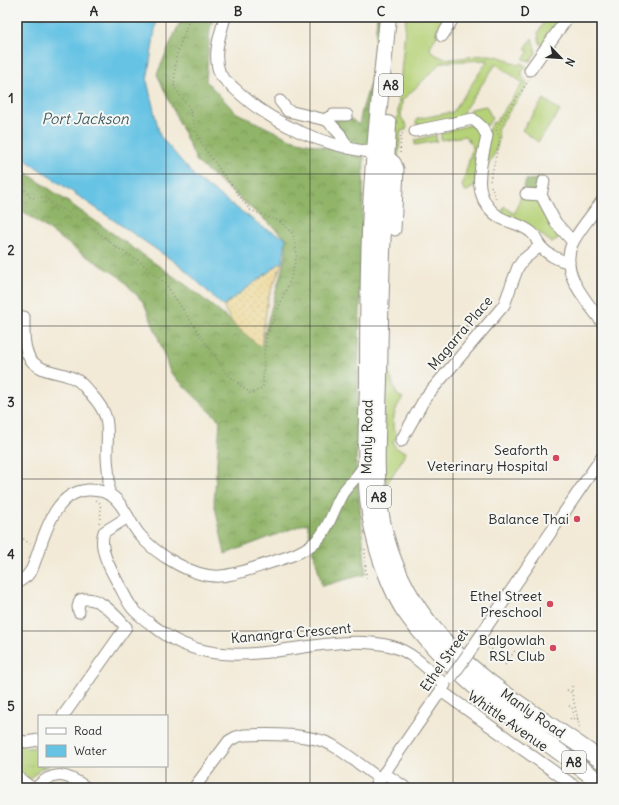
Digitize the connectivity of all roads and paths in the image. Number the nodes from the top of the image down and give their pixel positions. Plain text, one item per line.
1 (190, 17) edge
2 (225, 17) edge
3 (388, 17) edge
4 (398, 17) edge
5 (454, 17) edge
6 (568, 17) edge
7 (442, 36) dead end
8 (530, 70) joint
9 (280, 101) dead end
10 (347, 115) dead end
11 (326, 120) junction
12 (415, 131) joint
13 (348, 148) junction
14 (387, 154) junction
15 (17, 180) edge
16 (544, 181) dead end
17 (489, 183) dead end
18 (526, 194) dead end
19 (541, 195) junction
20 (602, 201) edge
21 (395, 230) dead end
22 (573, 242) junction
23 (540, 246) junction
24 (568, 262) junction
25 (24, 317) dead end
26 (602, 322) edge
27 (401, 442) dead end
28 (602, 457) edge
29 (366, 460) junction
30 (599, 468) edge
31 (346, 489) junction
32 (108, 494) junction
33 (367, 497) junction
34 (96, 500) dead end
35 (128, 517) junction
36 (98, 525) dead end
37 (17, 534) edge
38 (365, 545) dead end
39 (38, 554) junction
40 (366, 580) dead end
41 (17, 583) edge
42 (79, 612) dead end
43 (488, 648) dead end
44 (516, 649) dead end
45 (494, 651) dead end
46 (504, 665) dead end
47 (445, 685) junction
48 (572, 686) dead end
49 (567, 690) dead end
50 (572, 693) junction
51 (569, 706) dead end
52 (64, 715) edge
53 (578, 718) junction
54 (581, 732) dead end
55 (17, 740) edge
56 (38, 740) edge
57 (602, 762) edge
58 (17, 777) edge
59 (379, 780) edge
60 (602, 784) edge
61 (84, 785) edge
62 (32, 788) edge
63 (36, 788) edge
64 (194, 788) edge
65 (406, 788) edge
66 (577, 788) edge

1 - 15 path
2 - 13 street
3 - 14 highway, Manly Road / A8
4 - 14 highway, Manly Road / A8
5 - 7 street
6 - 8 street
8 - 17 path
9 - 11 street
10 - 11 street
11 - 13 street
12 - 14 path
12 - 23 street
13 - 14 street
14 - 21 street
14 - 29 highway, Manly Road / A8
14 - 57 highway, Manly Road / A8
16 - 19 street
18 - 19 street
19 - 22 street
20 - 22 street
22 - 24 street
23 - 24 street
23 - 27 street, Magarra Place
24 - 26 street
25 - 32 street
28 - 30 street, Ethel Street
29 - 31 street
29 - 33 highway, Manly Road / A8
30 - 47 street, Ethel Street, bridge
31 - 33 street
31 - 35 street
32 - 35 street
32 - 39 street
33 - 60 highway, Manly Road / A8
34 - 36 path
35 - 47 street, Kanangra Crescent
37 - 39 path
38 - 40 path
39 - 41 street
42 - 52 street
43 - 45 path
44 - 46 path
47 - 59 street, Ethel Street
47 - 66 street, Whittle Avenue
48 - 50 path
49 - 50 path
50 - 53 path
51 - 53 path
53 - 54 path
55 - 56 street
58 - 62 street
59 - 64 street
59 - 65 street
61 - 63 street

